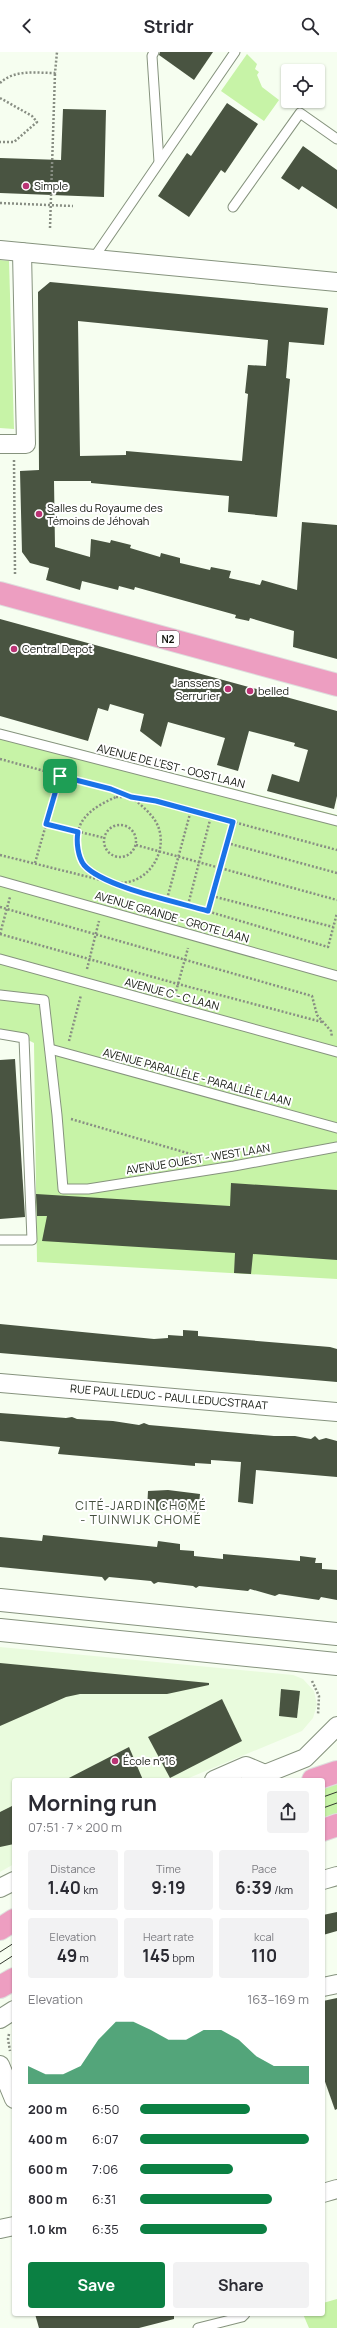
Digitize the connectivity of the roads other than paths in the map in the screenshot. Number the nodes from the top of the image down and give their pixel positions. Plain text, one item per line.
1 (154, 52) edge
2 (235, 52) edge
3 (337, 139) edge
4 (159, 162) junction
5 (233, 207) dead end
6 (0, 250) edge
7 (22, 252) junction
8 (93, 259) junction
9 (337, 282) edge
10 (7, 444) edge
11 (0, 592) edge
12 (337, 685) edge
13 (0, 734) edge
14 (337, 821) edge
15 (0, 881) edge
16 (0, 959) edge
17 (337, 976) edge
18 (0, 995) edge
19 (0, 1034) edge
20 (50, 1049) junction
21 (336, 1051) edge
22 (337, 1128) edge
23 (337, 1147) edge
24 (0, 1240) edge
25 (0, 1383) edge
26 (337, 1412) edge
27 (0, 1600) edge
28 (0, 1630) edge
29 (337, 1634) edge
30 (337, 1664) edge
31 (337, 1726) edge
32 (337, 1772) edge
33 (258, 1777) edge
34 (219, 1778) edge
35 (319, 1778) edge
36 (337, 1825) edge
37 (325, 1829) edge
38 (337, 1876) edge
39 (325, 1879) edge
40 (12, 1881) edge
41 (0, 1888) edge
42 (12, 1921) edge
43 (0, 1929) edge
44 (12, 1980) edge
45 (337, 1984) edge
46 (0, 1987) edge
47 (325, 1987) edge
48 (12, 2011) edge
49 (0, 2019) edge
50 (3, 2059) edge
51 (12, 2092) edge
52 (337, 2189) edge
53 (325, 2192) edge
54 (12, 2226) edge
55 (0, 2229) edge
56 (243, 2316) edge
57 (198, 2328) edge

1 - 4 lane
2 - 4 lane
3 - 5 lane
4 - 8 lane
6 - 7 street
7 - 8 street
7 - 10 street
8 - 9 street
11 - 12 main road, N2
13 - 14 lane, AVENUE DE L'EST - OOST LAAN
15 - 17 lane, AVENUE GRANDE - GROTE LAAN
16 - 21 lane, AVENUE C - C LAAN
18 - 20 lane
19 - 24 lane
20 - 22 lane, AVENUE PARALLÈLE - PARALLÈLE LAAN
20 - 23 lane, AVENUE OUEST - WEST LAAN
25 - 26 street, RUE PAUL LEDUC - PAUL LEDUCSTRAAT
27 - 29 street
28 - 30 street
31 - 33 street
32 - 35 main road
33 - 34 street
36 - 37 main road
38 - 39 street
40 - 41 street
42 - 43 main road
44 - 46 main road
45 - 47 street
48 - 49 street
50 - 51 street
52 - 53 street
54 - 55 street
56 - 57 lane

